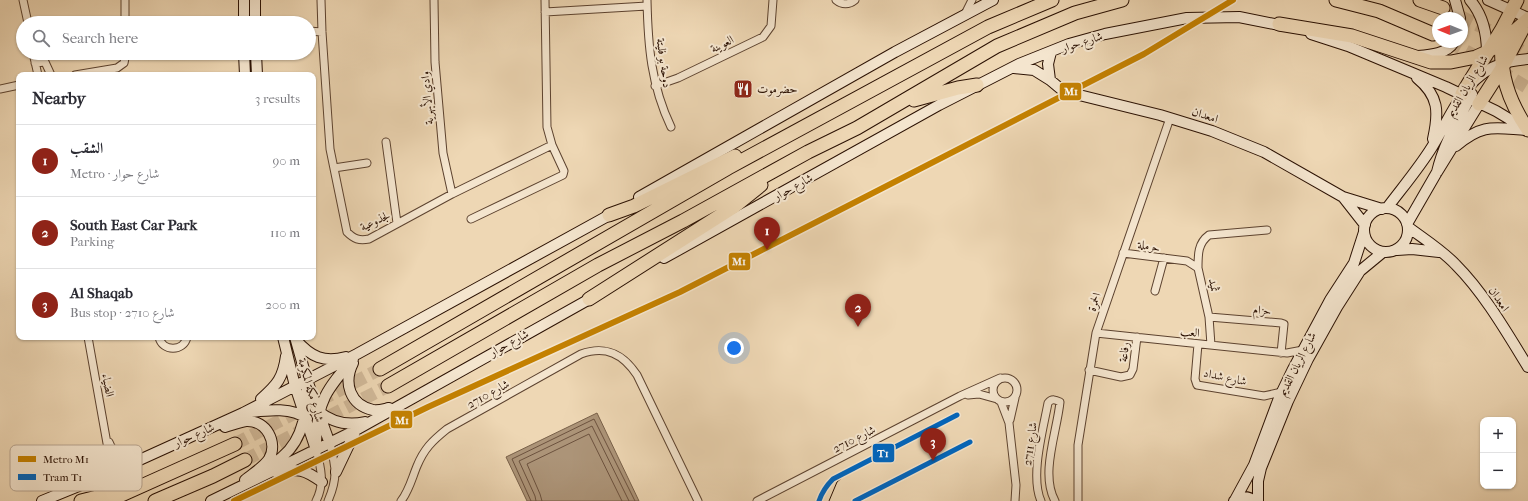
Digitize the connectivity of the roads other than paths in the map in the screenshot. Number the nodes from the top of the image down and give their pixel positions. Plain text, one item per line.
1 (23, 0) edge
2 (125, 0) edge
3 (244, 0) edge
4 (255, 0) edge
5 (321, 0) edge
6 (434, 0) edge
7 (545, 0) edge
8 (773, 0) edge
9 (836, 0) edge
10 (855, 0) edge
11 (972, 0) edge
12 (993, 0) edge
13 (1052, 0) edge
14 (1122, 0) edge
15 (1336, 0) edge
16 (1420, 0) edge
17 (1455, 0) edge
18 (1470, 0) edge
19 (1488, 0) edge
20 (647, 3) edge
21 (1514, 5) edge
22 (1443, 8) tunnel mouth
23 (545, 12) junction
24 (1458, 12) edge
25 (965, 14) junction
26 (26, 16) edge
27 (125, 16) edge
28 (244, 16) edge
29 (255, 16) edge
30 (1528, 19) edge
31 (1279, 24) junction
32 (1502, 29) junction
33 (316, 32) edge
34 (322, 32) junction
35 (1432, 34) edge
36 (1501, 43) junction
37 (1448, 48) edge
38 (1051, 52) junction
39 (1487, 52) junction
40 (1411, 56) junction
41 (1528, 59) edge
42 (34, 60) edge
43 (125, 60) edge
44 (245, 60) edge
45 (256, 60) edge
46 (35, 63) junction
47 (1502, 65) junction
48 (1012, 68) junction
49 (1407, 71) junction
50 (37, 72) edge
51 (50, 72) edge
52 (93, 72) edge
53 (246, 72) edge
54 (257, 72) edge
55 (1483, 73) junction
56 (1050, 80) junction
57 (978, 85) junction
58 (16, 86) edge
59 (655, 86) junction
60 (0, 89) edge
61 (1470, 99) junction
62 (894, 106) junction
63 (1170, 118) junction
64 (671, 127) dead end
65 (1528, 130) edge
66 (780, 140) junction
67 (386, 142) dead end
68 (552, 146) junction
69 (1432, 147) junction
70 (1450, 151) junction
71 (790, 162) junction
72 (367, 163) dead end
73 (334, 168) junction
74 (1437, 172) junction
75 (452, 194) junction
76 (1343, 197) junction
77 (1384, 209) junction
78 (609, 215) junction
79 (472, 219) dead end
80 (397, 223) junction
81 (1408, 225) junction
82 (1365, 228) junction
83 (1267, 230) dead end
84 (1397, 250) junction
85 (1123, 252) junction
86 (1383, 252) junction
87 (1442, 252) junction
88 (1164, 258) junction
89 (1198, 268) junction
90 (1155, 292) dead end
91 (590, 299) junction
92 (1209, 317) junction
93 (1096, 333) junction
94 (1137, 337) junction
95 (89, 340) edge
96 (159, 340) edge
97 (186, 340) edge
98 (284, 340) edge
99 (296, 340) edge
100 (297, 340) edge
101 (1198, 344) junction
102 (1210, 345) junction
103 (1303, 350) junction
104 (287, 353) junction
105 (1281, 353) junction
106 (357, 354) junction
107 (1528, 367) edge
108 (1293, 368) junction
109 (380, 369) tunnel mouth
110 (1090, 370) junction
111 (1000, 378) junction
112 (307, 380) junction
113 (295, 386) junction
114 (388, 386) tunnel mouth
115 (1282, 392) junction
116 (960, 396) junction
117 (1264, 396) junction
118 (1015, 397) junction
119 (999, 400) junction
120 (307, 401) junction
121 (394, 408) junction
122 (319, 412) junction
123 (1274, 412) junction
124 (243, 413) junction
125 (305, 417) junction
126 (371, 421) junction
127 (1009, 423) junction
128 (317, 426) junction
129 (356, 430) junction
130 (206, 431) junction
131 (107, 438) junction
132 (234, 444) tunnel mouth
133 (330, 444) junction
134 (108, 445) edge
135 (110, 445) edge
136 (316, 450) junction
137 (142, 458) edge
138 (245, 460) tunnel mouth
139 (336, 472) junction
140 (213, 476) junction
141 (260, 477) junction
142 (322, 482) junction
143 (144, 485) edge
144 (66, 491) edge
145 (120, 491) edge
146 (130, 491) edge
147 (229, 492) junction
148 (1235, 500) edge
149 (42, 501) edge
150 (81, 501) edge
151 (108, 501) edge
152 (155, 501) edge
153 (167, 501) edge
154 (211, 501) edge
155 (316, 501) edge
156 (328, 501) edge
157 (401, 501) edge
158 (698, 501) edge
159 (757, 501) edge
160 (1015, 501) edge
161 (1041, 501) edge
162 (1055, 501) edge
163 (1078, 501) edge
164 (1255, 501) edge
165 (1258, 501) edge

1 - 26 street
2 - 27 street
3 - 28 main road
4 - 29 main road
5 - 34 street, لجذوعية
6 - 75 street, وادي الأبهرية
7 - 23 street
8 - 59 street, العوينة
9 - 10 street
11 - 25 street
12 - 25 main road, شارع حوار
13 - 66 highway
14 - 62 highway, شارع حوار
15 - 35 highway
16 - 22 highway
17 - 24 main road
18 - 39 main road
19 - 21 main road
20 - 23 street
20 - 59 street, دوحة بو فليتة
21 - 30 main road
21 - 32 highway, شارع الريان القديم
23 - 68 street
25 - 78 main road, شارع حوار
30 - 36 highway
30 - 47 highway, شارع الريان القديم
31 - 38 main road, شارع حوار
31 - 40 highway
31 - 49 main road, شارع حوار
32 - 36 highway
32 - 39 highway, شارع الريان القديم
33 - 34 street
34 - 73 street, لجذوعية
36 - 39 highway
36 - 47 highway
37 - 40 main road
38 - 48 main road, شارع حوار
38 - 56 main road
39 - 40 highway
39 - 55 main road
39 - 61 highway, شارع الريان القديم
41 - 47 main road
42 - 46 street
43 - 52 street
44 - 53 main road
45 - 54 main road
46 - 50 street
46 - 51 street
47 - 55 main road
47 - 61 highway, شارع الريان القديم
47 - 65 highway
48 - 56 main road, امعدان
48 - 57 main road, شارع حوار
49 - 61 main road, شارع حوار
49 - 69 main road
55 - 61 main road
56 - 63 main road, امعدان
57 - 62 highway
57 - 91 main road, شارع حوار
58 - 60 street
59 - 64 street, دوحة بو فليتة
61 - 65 main road, شارع حوار
61 - 69 main road, شارع الريان القديم
61 - 70 main road, شارع الريان القديم
61 - 74 main road
62 - 71 highway, شارع حوار
63 - 76 main road, امعدان
63 - 85 street, الحمرة
65 - 70 main road
66 - 78 highway
66 - 109 highway
67 - 80 street
68 - 75 street, لجذوعية
68 - 79 street
69 - 77 main road, شارع الريان القديم
70 - 74 main road, شارع الريان القديم
71 - 91 highway
71 - 114 highway, شارع حوار
72 - 73 street
73 - 80 street, لجذوعية
74 - 81 main road, شارع الريان القديم
75 - 80 street, لجذوعية
76 - 77 main road, امعدان
76 - 82 main road, امعدان
77 - 81 main road
77 - 82 main road
78 - 106 main road, شارع حوار
81 - 84 main road
81 - 87 main road, امعدان
82 - 86 main road
82 - 103 main road, شارع الريان القديم
83 - 89 street
84 - 86 main road
84 - 87 main road
85 - 88 street, حرملة
85 - 93 street, الحمرة
86 - 165 main road, شارع الريان القديم
87 - 107 main road, امعدان
88 - 89 street, ثميد
88 - 90 street, حرملة
89 - 92 street, ثميد
91 - 121 main road, شارع حوار
92 - 102 street, ثميد
92 - 105 street, حزام
93 - 94 street, العب
93 - 110 street, الحمرة
94 - 101 street, العب
94 - 110 street, رفاعة
95 - 131 street, الضياء
96 - 97 street
98 - 104 main road, شارع مكة المكرمة
99 - 112 main road, شارع مكة المكرمة
100 - 106 main road
101 - 102 street, العب
101 - 117 street, شارع شداد
102 - 105 street, العب
103 - 105 street, العب
103 - 108 main road, شارع الريان القديم
104 - 113 main road, شارع مكة المكرمة
104 - 124 main road
105 - 108 street
106 - 112 main road, شارع حوار
106 - 121 main road
106 - 122 main road
108 - 115 main road, شارع الريان القديم
110 - 163 street, الحمرة
111 - 116 street, شارع 2710
111 - 118 street
111 - 119 street
112 - 113 main road, شارع حوار
112 - 120 main road
112 - 122 main road, شارع مكة المكرمة
113 - 120 main road
113 - 124 main road, شارع حوار
113 - 125 main road, شارع مكة المكرمة
115 - 117 street, شارع شداد
115 - 123 main road, شارع الريان القديم
116 - 119 street, شارع 2710
116 - 159 street, شارع 2710
117 - 123 street
118 - 119 street
118 - 127 street
119 - 127 street
120 - 122 main road
120 - 125 main road
121 - 126 main road, شارع حوار
122 - 126 main road
122 - 128 main road
122 - 133 main road, شارع مكة المكرمة
123 - 148 main road, شارع الريان القديم
124 - 125 main road
124 - 130 main road, شارع حوار
125 - 128 main road
125 - 136 main road, شارع مكة المكرمة
125 - 147 main road
126 - 129 main road, شارع حوار
127 - 160 street
128 - 133 main road
128 - 136 main road
129 - 133 main road, شارع حوار
129 - 139 main road
130 - 137 main road, شارع حوار
130 - 147 main road
131 - 134 street, الضياء
131 - 135 street, الضياء
132 - 143 highway, شارع حوار
133 - 136 main road, شارع حوار
133 - 139 street
136 - 141 main road, شارع حوار
136 - 142 street
138 - 140 highway
139 - 156 street
140 - 152 highway
140 - 153 highway
141 - 142 main road
141 - 147 main road, شارع حوار
142 - 155 street
144 - 149 main road, شارع حوار
145 - 150 highway
146 - 151 highway, شارع حوار
147 - 154 main road, شارع حوار
148 - 164 main road
157 - 158 street, شارع 2710
161 - 162 street, شارع 2711

